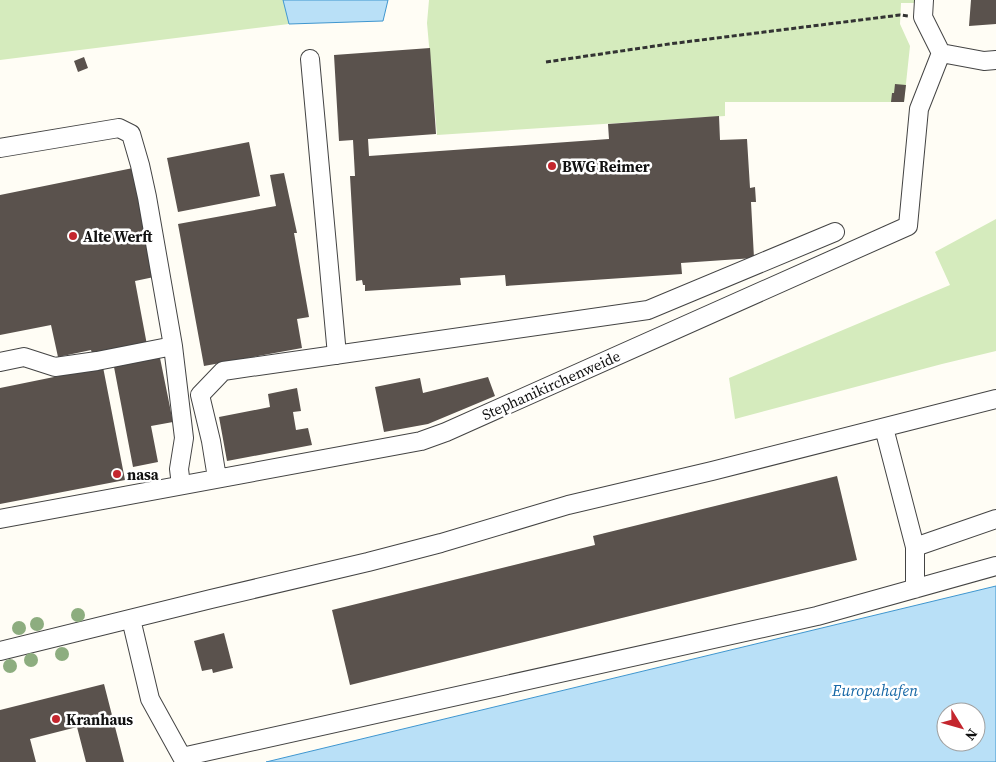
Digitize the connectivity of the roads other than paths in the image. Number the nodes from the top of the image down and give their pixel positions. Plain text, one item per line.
1 (924, 9) edge
2 (941, 53) junction
3 (310, 59) dead end
4 (996, 60) edge
5 (0, 148) edge
6 (835, 232) dead end
7 (648, 310) junction
8 (660, 336) junction
9 (173, 346) junction
10 (337, 355) junction
11 (0, 362) edge
12 (996, 399) edge
13 (884, 428) junction
14 (217, 478) junction
15 (181, 485) junction
16 (0, 519) edge
17 (996, 519) edge
18 (915, 547) junction
19 (996, 566) edge
20 (915, 589) junction
21 (130, 619) junction
22 (0, 651) edge

1 - 2 street
2 - 4 street
2 - 8 street, Stephanikirchenweide
3 - 10 street
5 - 9 street
6 - 7 street
7 - 8 street
7 - 10 street
8 - 14 street, Stephanikirchenweide
9 - 11 street
9 - 15 street
10 - 14 street
12 - 13 street
13 - 18 street
13 - 21 street
14 - 15 street, Stephanikirchenweide
15 - 16 street, Stephanikirchenweide
17 - 18 street
18 - 20 street
19 - 20 street
20 - 21 street
21 - 22 street

